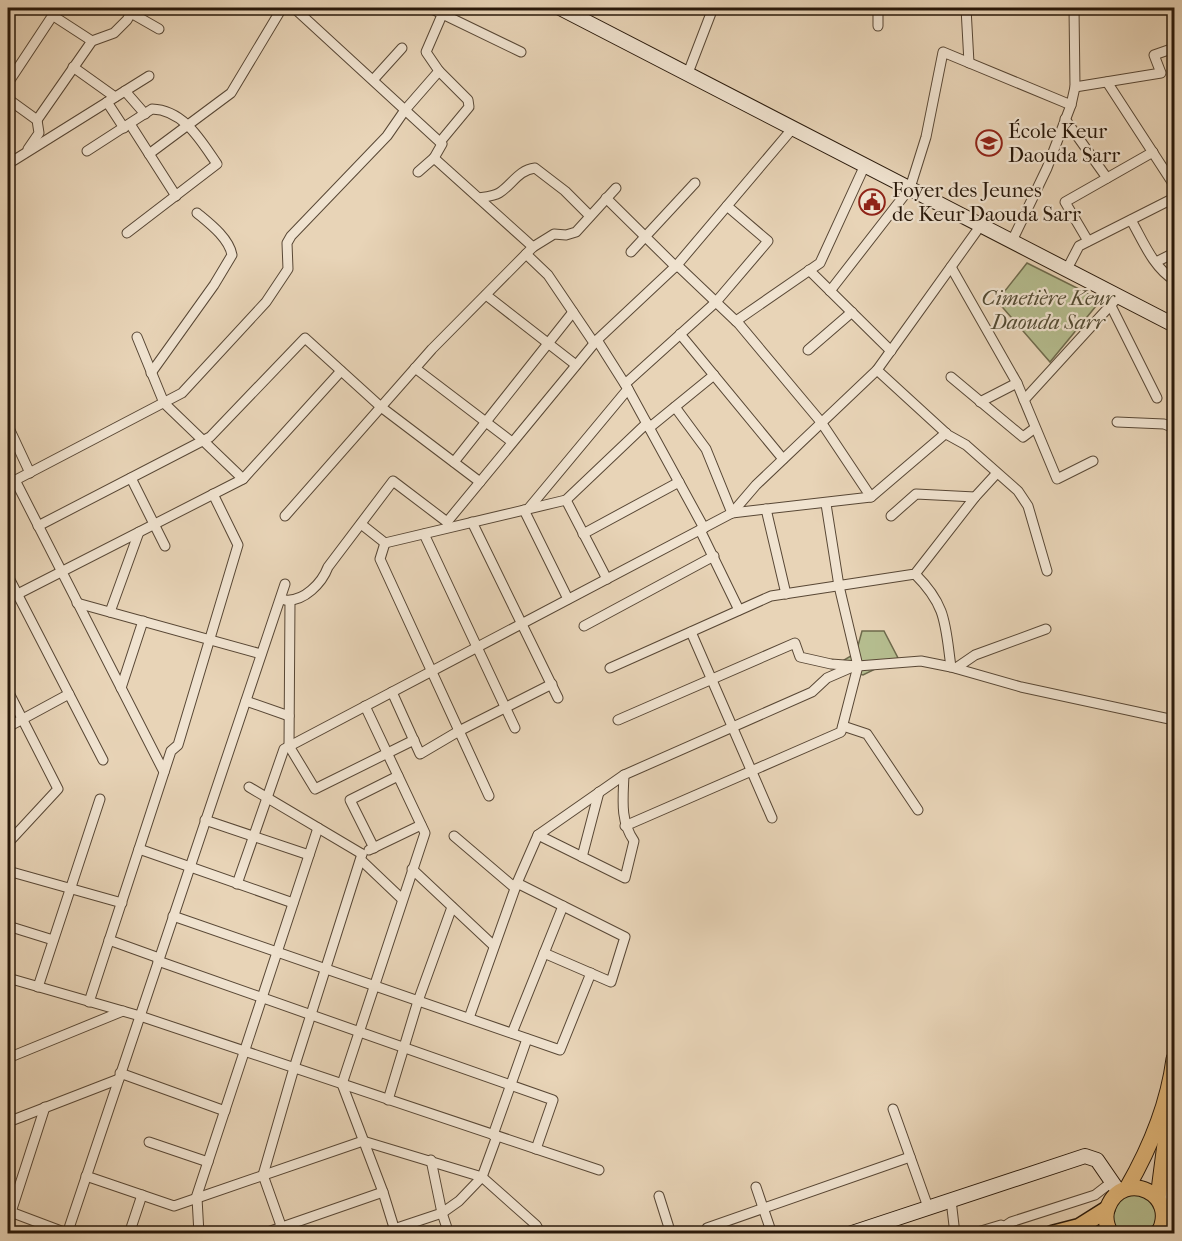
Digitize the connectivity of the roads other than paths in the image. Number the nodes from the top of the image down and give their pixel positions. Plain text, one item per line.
1 (282, 8) edge
2 (294, 8) edge
3 (430, 8) edge
4 (560, 8) edge
5 (713, 8) edge
6 (878, 8) edge
7 (966, 8) edge
8 (1074, 8) edge
9 (132, 10) edge
10 (444, 11) edge
11 (878, 26) dead end
12 (159, 29) dead end
13 (92, 41) junction
14 (402, 48) dead end
15 (1174, 48) edge
16 (521, 52) dead end
17 (969, 63) junction
18 (73, 67) junction
19 (440, 72) junction
20 (688, 74) junction
21 (149, 76) dead end
22 (373, 80) junction
23 (1107, 82) junction
24 (8, 83) edge
25 (1075, 87) junction
26 (125, 91) junction
27 (8, 99) edge
28 (111, 100) junction
29 (1071, 105) junction
30 (405, 110) junction
31 (145, 114) junction
32 (1065, 119) junction
33 (37, 120) junction
34 (189, 124) junction
35 (127, 126) junction
36 (793, 128) junction
37 (440, 142) junction
38 (87, 151) dead end
39 (1153, 152) junction
40 (25, 153) junction
41 (149, 154) junction
42 (435, 158) junction
43 (8, 164) edge
44 (865, 165) junction
45 (418, 172) dead end
46 (1107, 178) junction
47 (694, 183) dead end
48 (1174, 185) edge
49 (616, 188) dead end
50 (910, 188) junction
51 (176, 196) junction
52 (479, 198) junction
53 (606, 198) junction
54 (1174, 198) edge
55 (727, 206) junction
56 (196, 213) dead end
57 (590, 216) junction
58 (1131, 220) junction
59 (981, 225) junction
60 (127, 233) dead end
61 (645, 237) junction
62 (1011, 241) junction
63 (1088, 241) junction
64 (530, 251) junction
65 (631, 252) dead end
66 (1174, 253) edge
67 (1156, 262) junction
68 (676, 266) junction
69 (951, 267) junction
70 (1067, 269) junction
71 (809, 270) junction
72 (1174, 280) edge
73 (830, 291) junction
74 (486, 295) junction
75 (1115, 301) junction
76 (716, 302) junction
77 (573, 312) junction
78 (852, 312) junction
79 (736, 321) junction
80 (1174, 325) edge
81 (680, 334) junction
82 (136, 337) dead end
83 (595, 342) junction
84 (549, 343) junction
85 (808, 350) dead end
86 (891, 351) junction
87 (576, 364) junction
88 (415, 368) junction
89 (877, 370) junction
90 (341, 371) junction
91 (151, 373) junction
92 (714, 375) junction
93 (951, 377) dead end
94 (1017, 383) junction
95 (626, 386) junction
96 (1157, 398) dead end
97 (1024, 400) junction
98 (981, 402) junction
99 (164, 403) junction
100 (381, 407) junction
101 (675, 407) junction
102 (486, 422) junction
103 (821, 422) junction
104 (1117, 422) dead end
105 (648, 425) junction
106 (8, 426) edge
107 (1035, 428) junction
108 (1174, 428) edge
109 (946, 433) junction
110 (10, 437) edge
111 (203, 441) junction
112 (513, 442) junction
113 (783, 459) junction
114 (1093, 461) dead end
115 (454, 462) junction
116 (30, 473) junction
117 (997, 473) junction
118 (131, 478) junction
119 (243, 479) junction
120 (11, 482) edge
121 (480, 482) junction
122 (679, 482) junction
123 (213, 494) junction
124 (871, 497) junction
125 (975, 497) junction
126 (566, 500) junction
127 (826, 504) junction
128 (527, 509) junction
129 (766, 509) junction
130 (732, 513) junction
131 (285, 516) dead end
132 (891, 516) dead end
133 (472, 522) junction
134 (154, 524) junction
135 (361, 524) junction
136 (448, 525) junction
137 (38, 526) junction
138 (702, 529) junction
139 (139, 532) junction
140 (424, 534) junction
141 (584, 534) junction
142 (385, 543) junction
143 (165, 546) dead end
144 (714, 556) junction
145 (1047, 571) dead end
146 (62, 572) junction
147 (915, 574) junction
148 (8, 576) edge
149 (607, 579) junction
150 (285, 584) dead end
151 (839, 586) junction
152 (17, 594) junction
153 (786, 594) junction
154 (8, 599) edge
155 (280, 599) junction
156 (568, 599) junction
157 (290, 600) junction
158 (77, 603) junction
159 (739, 610) junction
160 (110, 612) junction
161 (143, 621) junction
162 (522, 624) junction
163 (584, 626) dead end
164 (1046, 629) dead end
165 (691, 632) junction
166 (210, 640) junction
167 (477, 647) junction
168 (261, 654) junction
169 (858, 666) junction
170 (953, 667) junction
171 (610, 668) dead end
172 (432, 671) junction
173 (712, 679) junction
174 (552, 684) junction
175 (121, 688) junction
176 (8, 691) edge
177 (392, 692) junction
178 (69, 694) junction
179 (558, 698) dead end
180 (246, 701) junction
181 (365, 706) junction
182 (506, 708) junction
183 (289, 716) junction
184 (22, 719) junction
185 (618, 720) dead end
186 (1174, 720) edge
187 (843, 726) junction
188 (8, 727) edge
189 (733, 727) junction
190 (515, 728) dead end
191 (459, 731) junction
192 (414, 740) junction
193 (289, 746) junction
194 (387, 753) junction
195 (103, 760) dead end
196 (752, 771) junction
197 (164, 772) junction
198 (624, 775) junction
199 (398, 776) junction
200 (249, 788) dead end
201 (599, 792) junction
202 (489, 796) dead end
203 (267, 798) junction
204 (100, 799) dead end
205 (918, 810) dead end
206 (772, 818) dead end
207 (205, 820) junction
208 (421, 825) junction
209 (626, 826) junction
210 (318, 828) junction
211 (538, 835) junction
212 (253, 836) junction
213 (454, 836) dead end
214 (8, 843) edge
215 (374, 848) junction
216 (139, 849) junction
217 (309, 855) junction
218 (362, 857) junction
219 (582, 857) junction
220 (190, 867) junction
221 (412, 868) junction
222 (8, 871) edge
223 (237, 884) junction
224 (516, 885) junction
225 (70, 888) junction
226 (402, 900) junction
227 (122, 903) junction
228 (293, 903) junction
229 (452, 906) junction
230 (563, 906) junction
231 (173, 916) junction
232 (8, 926) edge
233 (53, 940) junction
234 (110, 940) junction
235 (494, 946) junction
236 (277, 952) junction
237 (544, 953) junction
238 (159, 960) junction
239 (326, 969) junction
240 (591, 973) junction
241 (8, 978) edge
242 (374, 986) junction
243 (38, 987) junction
244 (262, 998) junction
245 (418, 1001) junction
246 (89, 1002) junction
247 (123, 1011) junction
248 (311, 1015) junction
249 (140, 1016) junction
250 (469, 1018) junction
251 (359, 1032) junction
252 (512, 1033) junction
253 (527, 1038) junction
254 (404, 1048) junction
255 (244, 1051) junction
256 (8, 1058) edge
257 (1174, 1059) edge
258 (294, 1068) junction
259 (119, 1076) junction
260 (342, 1084) junction
261 (510, 1085) junction
262 (388, 1100) junction
263 (45, 1107) junction
264 (893, 1109) dead end
265 (1174, 1110) edge
266 (225, 1111) junction
267 (8, 1122) edge
268 (495, 1136) junction
269 (363, 1141) junction
270 (149, 1142) dead end
271 (536, 1149) junction
272 (910, 1157) junction
273 (431, 1160) junction
274 (208, 1162) junction
275 (599, 1170) dead end
276 (263, 1175) junction
277 (86, 1176) junction
278 (482, 1177) junction
279 (1174, 1186) edge
280 (756, 1187) dead end
281 (1120, 1187) junction
282 (383, 1192) junction
283 (142, 1195) junction
284 (659, 1196) dead end
285 (197, 1198) junction
286 (951, 1200) junction
287 (1160, 1202) junction
288 (928, 1207) junction
289 (763, 1208) junction
290 (9, 1212) edge
291 (442, 1213) junction
292 (1011, 1222) junction
293 (1108, 1225) edge
294 (707, 1228) dead end
295 (283, 1230) edge
296 (395, 1231) edge
297 (67, 1233) edge
298 (129, 1233) edge
299 (199, 1233) edge
300 (262, 1233) edge
301 (449, 1233) edge
302 (541, 1233) edge
303 (671, 1233) edge
304 (772, 1233) edge
305 (850, 1233) edge
306 (955, 1233) edge
307 (971, 1233) edge
308 (993, 1233) edge
309 (1052, 1233) edge
310 (1159, 1233) edge

1 - 34 street
2 - 22 street
3 - 10 street
4 - 20 street
5 - 20 street
6 - 11 street
7 - 17 street
8 - 25 street
9 - 12 street
9 - 13 street
10 - 16 street
10 - 19 street
13 - 18 street
13 - 24 street
14 - 22 street
15 - 23 street
17 - 29 street
17 - 50 street
18 - 28 street
18 - 33 street
19 - 30 street
19 - 37 street
20 - 36 street
21 - 26 street
22 - 30 street
23 - 25 street
23 - 39 street
25 - 29 street
26 - 28 street
26 - 31 street
27 - 33 street
28 - 35 street
28 - 40 street
29 - 32 street
30 - 37 street
30 - 99 street
31 - 34 street
31 - 35 street
32 - 46 street
32 - 62 street
33 - 40 street
34 - 41 street
34 - 51 street
35 - 38 street
35 - 41 street
36 - 44 street
36 - 55 street
37 - 42 street
39 - 46 street
39 - 48 street
40 - 43 street
41 - 51 street
42 - 45 street
42 - 52 street
44 - 50 street
44 - 71 street
46 - 63 street
47 - 61 street
49 - 53 street
50 - 59 street
50 - 73 street
51 - 60 street
52 - 57 street
52 - 64 street
53 - 57 street
53 - 61 street
54 - 58 street
55 - 68 street
55 - 76 street
56 - 91 street
57 - 64 street
58 - 63 street
58 - 67 street
59 - 62 street
59 - 69 street
61 - 65 street
61 - 68 street
62 - 70 street
63 - 70 street
64 - 74 street
64 - 77 street
66 - 67 street
67 - 72 street
68 - 76 street
68 - 83 street
69 - 86 street
69 - 94 street
70 - 75 street
71 - 73 street
71 - 79 street
73 - 78 street
74 - 84 street
74 - 88 street
75 - 80 street
75 - 96 street
75 - 97 street
76 - 79 street
76 - 81 street
77 - 83 street
77 - 84 street
78 - 85 street
78 - 86 street
79 - 103 street
81 - 92 street
81 - 95 street
82 - 91 street
83 - 87 street
83 - 95 street
84 - 87 street
84 - 102 street
86 - 89 street
87 - 112 street
88 - 100 street
88 - 102 street
89 - 103 street
89 - 109 street
90 - 100 street
90 - 111 street
90 - 119 street
91 - 99 street
92 - 101 street
92 - 113 street
93 - 98 street
94 - 97 street
94 - 98 street
95 - 105 street
95 - 128 street
97 - 107 street
98 - 107 street
99 - 111 street
99 - 116 street
100 - 115 street
100 - 131 street
101 - 105 street
101 - 130 street
102 - 112 street
102 - 115 street
103 - 113 street
103 - 124 street
104 - 108 street
105 - 122 street
105 - 126 street
106 - 110 street
107 - 114 street
109 - 117 street
109 - 124 street
110 - 116 street
111 - 118 street
111 - 119 street
112 - 121 street
113 - 130 street
115 - 121 street
116 - 120 street
117 - 125 street
117 - 145 street
118 - 134 street
118 - 137 street
119 - 123 street
120 - 137 street
121 - 136 street
122 - 138 street
122 - 141 street
123 - 134 street
123 - 166 street
124 - 127 street
125 - 132 street
125 - 147 street
126 - 128 street
126 - 141 street
127 - 129 street
127 - 151 street
128 - 133 street
128 - 156 street
129 - 130 street
129 - 153 street
130 - 138 street
133 - 136 street
133 - 162 street
134 - 139 street
134 - 143 street
135 - 136 street
135 - 142 street
135 - 157 street
136 - 140 street
137 - 146 street
138 - 144 street
138 - 149 street
139 - 146 street
139 - 160 street
140 - 142 street
140 - 167 street
141 - 149 street
142 - 172 street
144 - 159 street
144 - 163 street
146 - 152 street
146 - 158 street
147 - 151 street
147 - 170 street
148 - 152 street
149 - 156 street
150 - 155 street
151 - 153 street
151 - 169 street
152 - 154 street
152 - 178 street
153 - 159 street
155 - 157 street
155 - 168 street
156 - 162 street
157 - 183 street
158 - 160 street
158 - 175 street
159 - 165 street
160 - 161 street
161 - 166 street
161 - 175 street
162 - 167 street
162 - 174 street
164 - 170 street
165 - 171 street
165 - 173 street
166 - 168 street
166 - 197 street
167 - 172 street
167 - 182 street
168 - 180 street
169 - 170 street
169 - 173 street
169 - 187 street
169 - 189 street
170 - 186 street
172 - 177 street
172 - 191 street
173 - 185 street
173 - 189 street
174 - 179 street
174 - 182 street
175 - 197 street
176 - 184 street
177 - 181 street
177 - 192 street
178 - 184 street
178 - 195 street
180 - 183 street
180 - 207 street
181 - 193 street
181 - 194 street
182 - 190 street
182 - 191 street
183 - 193 street
184 - 188 street
184 - 214 street
187 - 196 street
187 - 205 street
189 - 196 street
189 - 198 street
191 - 192 street
191 - 202 street
192 - 194 street
193 - 194 street
193 - 203 street
194 - 199 street
196 - 206 street
196 - 209 street
197 - 216 street
198 - 201 street
198 - 209 street
199 - 208 street
199 - 215 street
200 - 203 street
201 - 211 street
201 - 219 street
203 - 210 street
203 - 212 street
204 - 225 street
207 - 212 street
207 - 220 street
208 - 215 street
208 - 221 street
209 - 219 street
210 - 217 street
210 - 218 street
211 - 219 street
211 - 224 street
212 - 217 street
212 - 223 street
213 - 224 street
215 - 218 street
216 - 220 street
216 - 227 street
217 - 228 street
218 - 226 street
218 - 239 street
220 - 223 street
220 - 231 street
221 - 226 street
221 - 229 street
222 - 225 street
223 - 228 street
224 - 230 street
224 - 235 street
225 - 227 street
225 - 233 street
226 - 242 street
227 - 234 street
228 - 236 street
229 - 235 street
229 - 245 street
230 - 237 street
230 - 240 street
231 - 236 street
231 - 238 street
232 - 233 street
233 - 243 street
234 - 238 street
234 - 246 street
235 - 250 street
236 - 239 street
236 - 244 street
237 - 240 street
237 - 252 street
238 - 244 street
238 - 249 street
239 - 242 street
239 - 248 street
240 - 253 street
241 - 243 street
242 - 245 street
242 - 251 street
243 - 246 street
244 - 248 street
244 - 255 street
245 - 250 street
245 - 254 street
246 - 247 street
247 - 249 street
247 - 256 street
248 - 251 street
248 - 258 street
249 - 255 street
249 - 259 street
250 - 252 street
251 - 254 street
251 - 260 street
252 - 253 street
253 - 261 street
254 - 261 street
254 - 262 street
255 - 258 street
255 - 266 street
257 - 281 main road
258 - 260 street
258 - 276 street
259 - 263 street
259 - 266 street
259 - 277 street
260 - 262 street
260 - 269 street
261 - 268 street
261 - 271 street
262 - 268 street
263 - 267 street
263 - 290 street
264 - 272 street
265 - 287 main road
266 - 274 street
268 - 271 street
268 - 278 street
269 - 273 street
269 - 276 street
269 - 282 street
270 - 274 street
271 - 275 street
272 - 288 street
272 - 289 street
273 - 278 street
273 - 291 street
274 - 285 street
276 - 285 street
276 - 295 street
277 - 283 street
277 - 297 street
278 - 291 street
278 - 302 street
279 - 287 street
280 - 289 street
281 - 286 street
281 - 287 main road
281 - 292 street
281 - 293 main road
282 - 295 street
282 - 296 street
283 - 285 street
283 - 298 street
284 - 303 street
285 - 299 street
286 - 288 street
286 - 306 street
287 - 310 main road
288 - 305 street
289 - 294 street
289 - 304 street
290 - 297 street
291 - 296 street
291 - 301 street
292 - 307 street
292 - 308 street
293 - 309 highway
295 - 300 street

